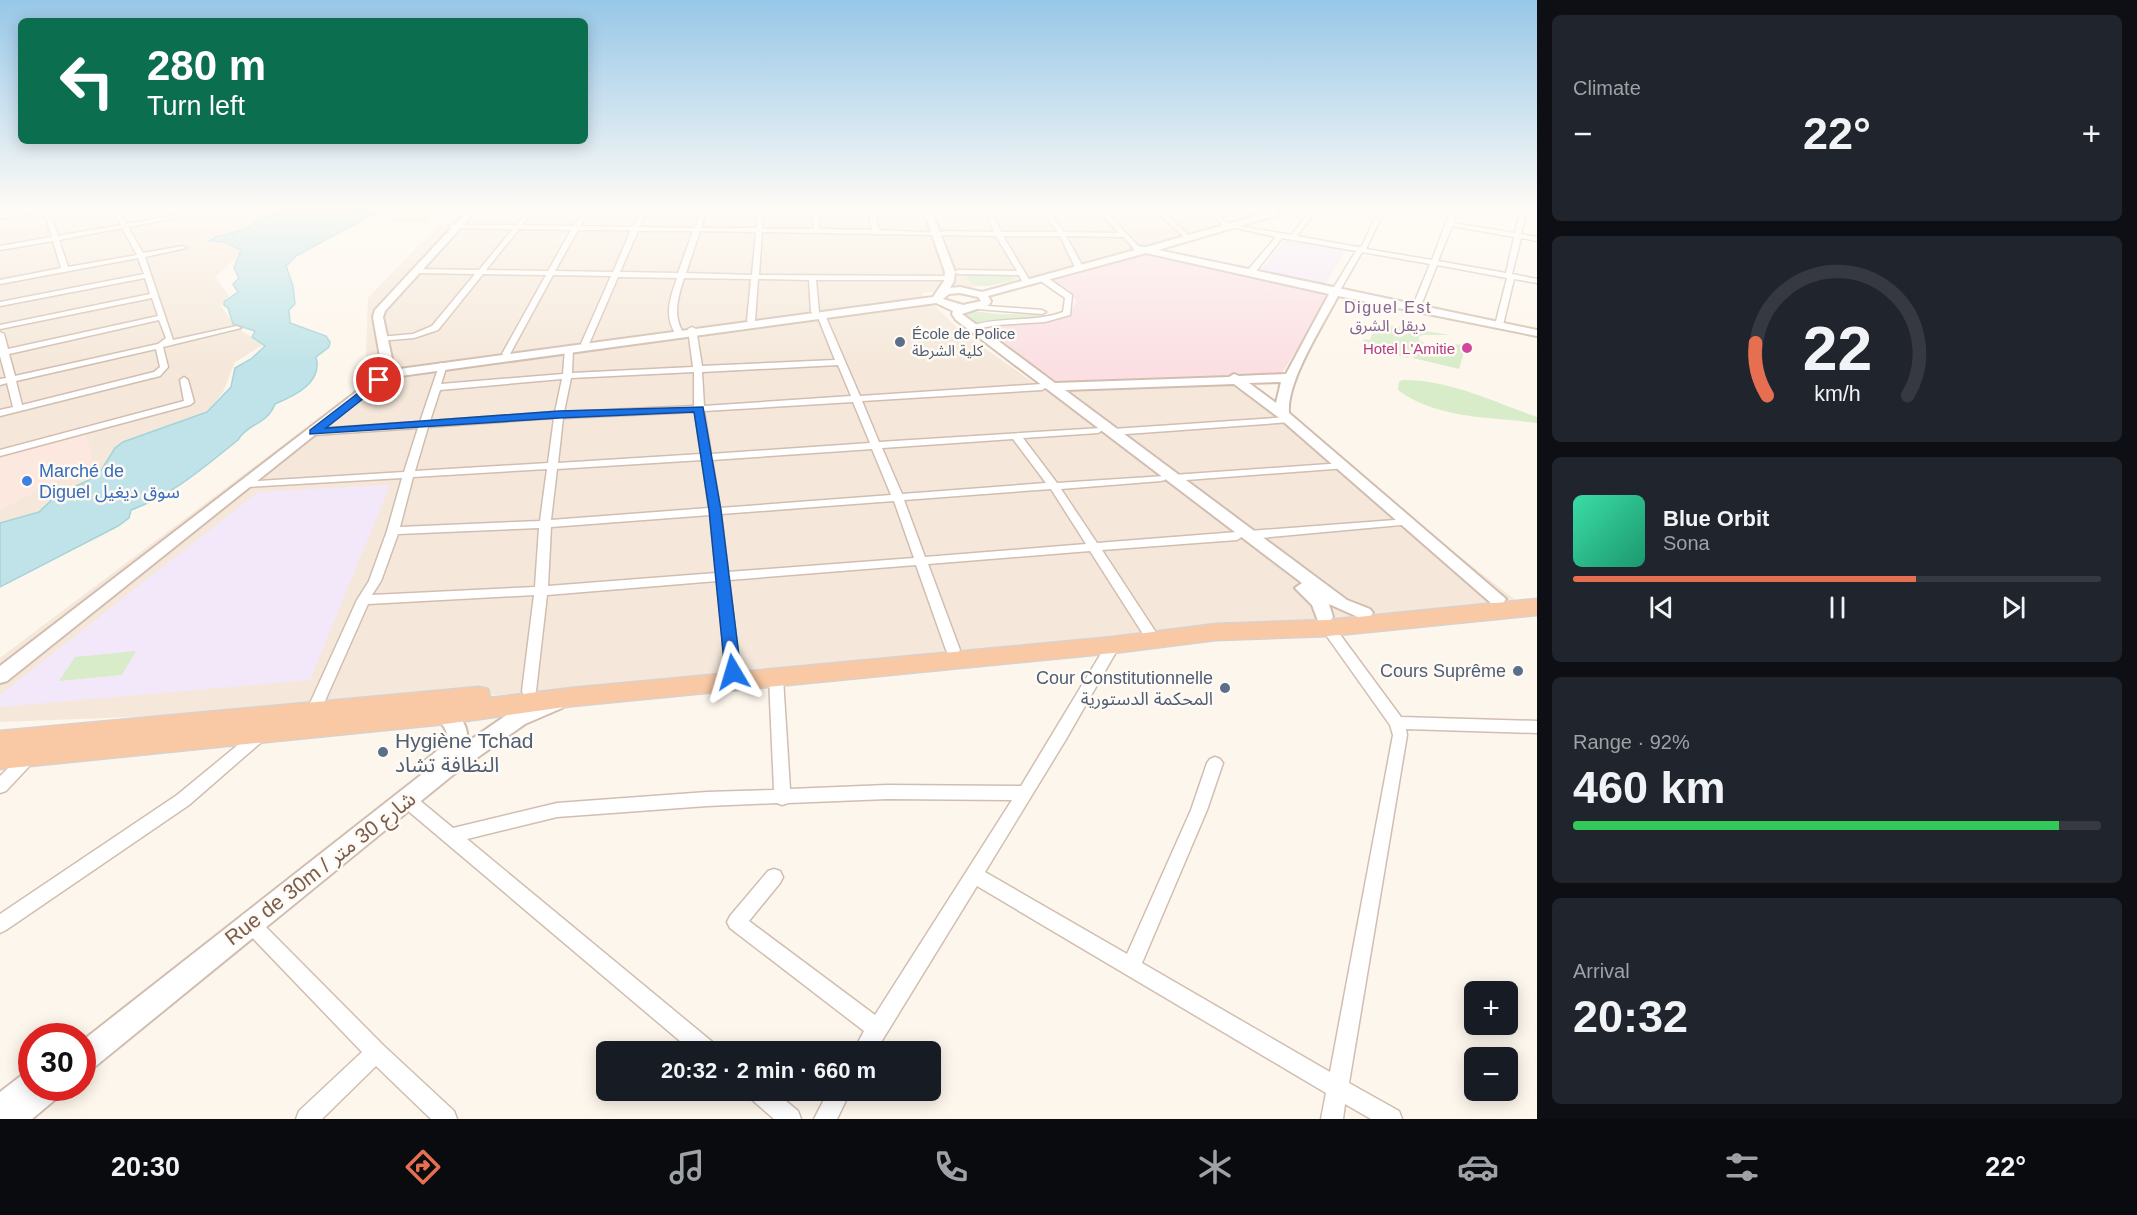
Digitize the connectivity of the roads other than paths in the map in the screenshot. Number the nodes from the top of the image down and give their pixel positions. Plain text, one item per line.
1 (62, 261) edge
2 (110, 261) edge
3 (143, 261) edge
4 (419, 261) edge
5 (424, 261) edge
6 (490, 261) edge
7 (557, 261) edge
8 (621, 261) edge
9 (687, 261) edge
10 (755, 261) edge
11 (947, 261) edge
12 (953, 261) edge
13 (1014, 261) edge
14 (1076, 261) edge
15 (1099, 261) edge
16 (1103, 261) edge
17 (1196, 261) edge
18 (1260, 261) edge
19 (1355, 261) edge
20 (1434, 261) edge
21 (1435, 261) edge
22 (1512, 261) edge
23 (1079, 267) junction
24 (65, 269) junction
25 (416, 271) junction
26 (958, 272) junction
27 (1250, 273) junction
28 (480, 274) junction
29 (550, 274) junction
30 (682, 274) junction
31 (148, 275) junction
32 (615, 275) junction
33 (1510, 275) junction
34 (753, 276) junction
35 (812, 276) junction
36 (1023, 277) junction
37 (949, 278) junction
38 (1045, 280) junction
39 (1537, 280) edge
40 (0, 282) edge
41 (1335, 292) junction
42 (975, 293) junction
43 (155, 295) junction
44 (941, 298) junction
45 (0, 304) edge
46 (977, 307) junction
47 (960, 308) junction
48 (1068, 308) junction
49 (1416, 308) junction
50 (818, 313) junction
51 (162, 317) junction
52 (751, 321) junction
53 (1500, 325) junction
54 (0, 327) edge
55 (237, 328) dead end
56 (974, 328) junction
57 (693, 331) junction
58 (679, 332) junction
59 (1537, 333) edge
60 (0, 334) edge
61 (382, 339) junction
62 (585, 344) junction
63 (159, 346) junction
64 (568, 349) junction
65 (2, 353) edge
66 (506, 354) junction
67 (840, 362) junction
68 (443, 365) junction
69 (698, 371) junction
70 (381, 372) junction
71 (567, 376) junction
72 (1234, 378) junction
73 (1290, 378) junction
74 (184, 380) dead end
75 (5, 381) edge
76 (438, 387) junction
77 (1048, 387) junction
78 (855, 398) junction
79 (18, 409) junction
80 (699, 409) junction
81 (0, 413) edge
82 (559, 415) junction
83 (1286, 417) junction
84 (424, 425) junction
85 (1098, 430) junction
86 (314, 432) junction
87 (1113, 432) junction
88 (1016, 435) junction
89 (874, 445) junction
90 (0, 453) edge
91 (705, 457) junction
92 (553, 465) junction
93 (1343, 466) junction
94 (260, 470) junction
95 (408, 475) junction
96 (1167, 478) junction
97 (247, 484) junction
98 (1053, 486) junction
99 (898, 498) junction
100 (715, 510) junction
101 (1408, 522) junction
102 (545, 524) junction
103 (393, 531) junction
104 (1243, 535) junction
105 (1094, 548) junction
106 (921, 561) junction
107 (722, 577) junction
108 (541, 591) junction
109 (1537, 596) edge
110 (1497, 599) junction
111 (363, 600) junction
112 (1537, 607) edge
113 (1364, 613) junction
114 (1326, 622) junction
115 (1148, 631) junction
116 (1113, 645) junction
117 (953, 650) junction
118 (0, 666) edge
119 (733, 672) junction
120 (0, 676) edge
121 (776, 678) junction
122 (529, 691) junction
123 (572, 697) junction
124 (313, 712) junction
125 (445, 714) junction
126 (1397, 723) junction
127 (1537, 727) edge
128 (262, 733) junction
129 (0, 741) edge
130 (31, 755) junction
131 (0, 758) edge
132 (1215, 763) dead end
133 (0, 786) edge
134 (1025, 793) junction
135 (782, 798) junction
136 (406, 799) junction
137 (451, 836) junction
138 (974, 875) junction
139 (774, 878) dead end
140 (247, 920) junction
141 (0, 924) edge
142 (1131, 967) junction
143 (876, 1028) junction
144 (96, 1033) edge
145 (696, 1041) edge
146 (869, 1041) edge
147 (96, 1047) edge
148 (376, 1052) junction
149 (1338, 1088) junction
150 (18, 1096) edge
151 (31, 1101) edge
152 (769, 1101) edge
153 (835, 1101) edge
154 (0, 1110) edge
155 (9, 1119) edge
156 (307, 1119) edge
157 (446, 1119) edge
158 (790, 1119) edge
159 (825, 1119) edge
160 (1332, 1119) edge
161 (1391, 1119) edge

1 - 24 street
2 - 24 street
3 - 31 street
4 - 70 street
5 - 25 street
6 - 28 street
7 - 29 street
8 - 32 street
9 - 30 street
10 - 34 street
11 - 37 street
12 - 26 street
13 - 36 street
14 - 23 street
15 - 23 street
16 - 38 street
17 - 27 street
18 - 27 street
19 - 41 street
20 - 49 street
21 - 33 street
22 - 33 street
23 - 36 street
24 - 40 street
25 - 28 street
25 - 61 street
26 - 36 street
26 - 42 street
27 - 41 street
28 - 29 street
28 - 61 street
29 - 32 street
29 - 66 street
30 - 32 street
30 - 34 street
30 - 58 street
31 - 43 street
31 - 45 street
32 - 62 street
33 - 39 street
33 - 53 street
34 - 35 street
34 - 52 street
35 - 37 street
35 - 50 street
36 - 42 street
37 - 44 street
38 - 42 street
38 - 48 street
41 - 49 street
41 - 73 street
42 - 44 street
42 - 46 street
43 - 51 street
43 - 54 street
44 - 47 street
44 - 50 street
44 - 77 street
46 - 47 street
46 - 48 street
47 - 56 street
48 - 56 street
49 - 53 street
50 - 52 street
50 - 57 street
50 - 67 street
51 - 63 street
51 - 65 street
52 - 57 street
53 - 59 street
55 - 63 street
56 - 77 street
57 - 58 street
57 - 69 street
58 - 62 street
58 - 64 street
60 - 65 street
61 - 70 street
62 - 66 street
63 - 75 street
63 - 79 street
64 - 68 street
64 - 71 street
65 - 75 street
66 - 70 street
67 - 69 street
67 - 78 street
68 - 70 street
68 - 76 street
69 - 71 street
69 - 80 street
70 - 86 street
70 - 94 street
71 - 76 street
71 - 82 street
72 - 73 street
72 - 77 street
72 - 83 street
73 - 83 street
74 - 90 street
75 - 79 street
76 - 84 street
77 - 78 street
77 - 85 street
77 - 87 street
78 - 80 street
78 - 89 street
79 - 81 street
80 - 82 street
80 - 91 street
82 - 84 street
82 - 92 street
83 - 87 street
83 - 93 street
84 - 86 street
84 - 95 street
85 - 88 street
85 - 96 street
86 - 94 street
87 - 96 street
88 - 89 street
88 - 98 street
89 - 91 street
89 - 99 street
91 - 92 street
91 - 100 street
92 - 95 street
92 - 102 street
93 - 96 street
93 - 101 street
94 - 97 street
94 - 118 street
95 - 97 street
95 - 103 street
96 - 98 street
96 - 104 street
97 - 120 street
98 - 99 street
98 - 105 street
99 - 100 street
99 - 106 street
100 - 102 street
100 - 107 street
101 - 104 street
101 - 110 street
102 - 103 street
102 - 108 street
103 - 111 street
104 - 105 street
104 - 113 street
104 - 114 street
105 - 106 street
105 - 115 street
106 - 107 street
106 - 117 street
107 - 108 street
107 - 119 street
108 - 111 street
108 - 122 street
109 - 110 highway
110 - 113 highway
111 - 124 street
112 - 114 highway
113 - 114 highway
114 - 115 highway
114 - 116 highway
114 - 126 street
115 - 117 highway
116 - 121 highway
116 - 134 street
117 - 119 highway
119 - 122 highway
121 - 123 highway
121 - 135 street
122 - 124 highway
123 - 125 highway
123 - 136 street, Rue de 30m / شارع 30 متر
124 - 129 highway
125 - 128 highway
125 - 140 street
126 - 127 street
126 - 149 street
128 - 130 highway
128 - 141 street
130 - 131 highway
130 - 133 street
132 - 142 street
134 - 135 street
134 - 138 street
135 - 137 street
136 - 137 street
136 - 140 street, Rue de 30m / شارع 30 متر
137 - 145 street
138 - 142 street
138 - 143 street
139 - 143 street
140 - 144 street
140 - 147 street, Rue de 30m / شارع 30 متر
140 - 148 street
142 - 149 street
143 - 146 street
148 - 156 street
148 - 157 street
149 - 160 street
149 - 161 street
150 - 154 street
151 - 155 street
152 - 158 street
153 - 159 street

